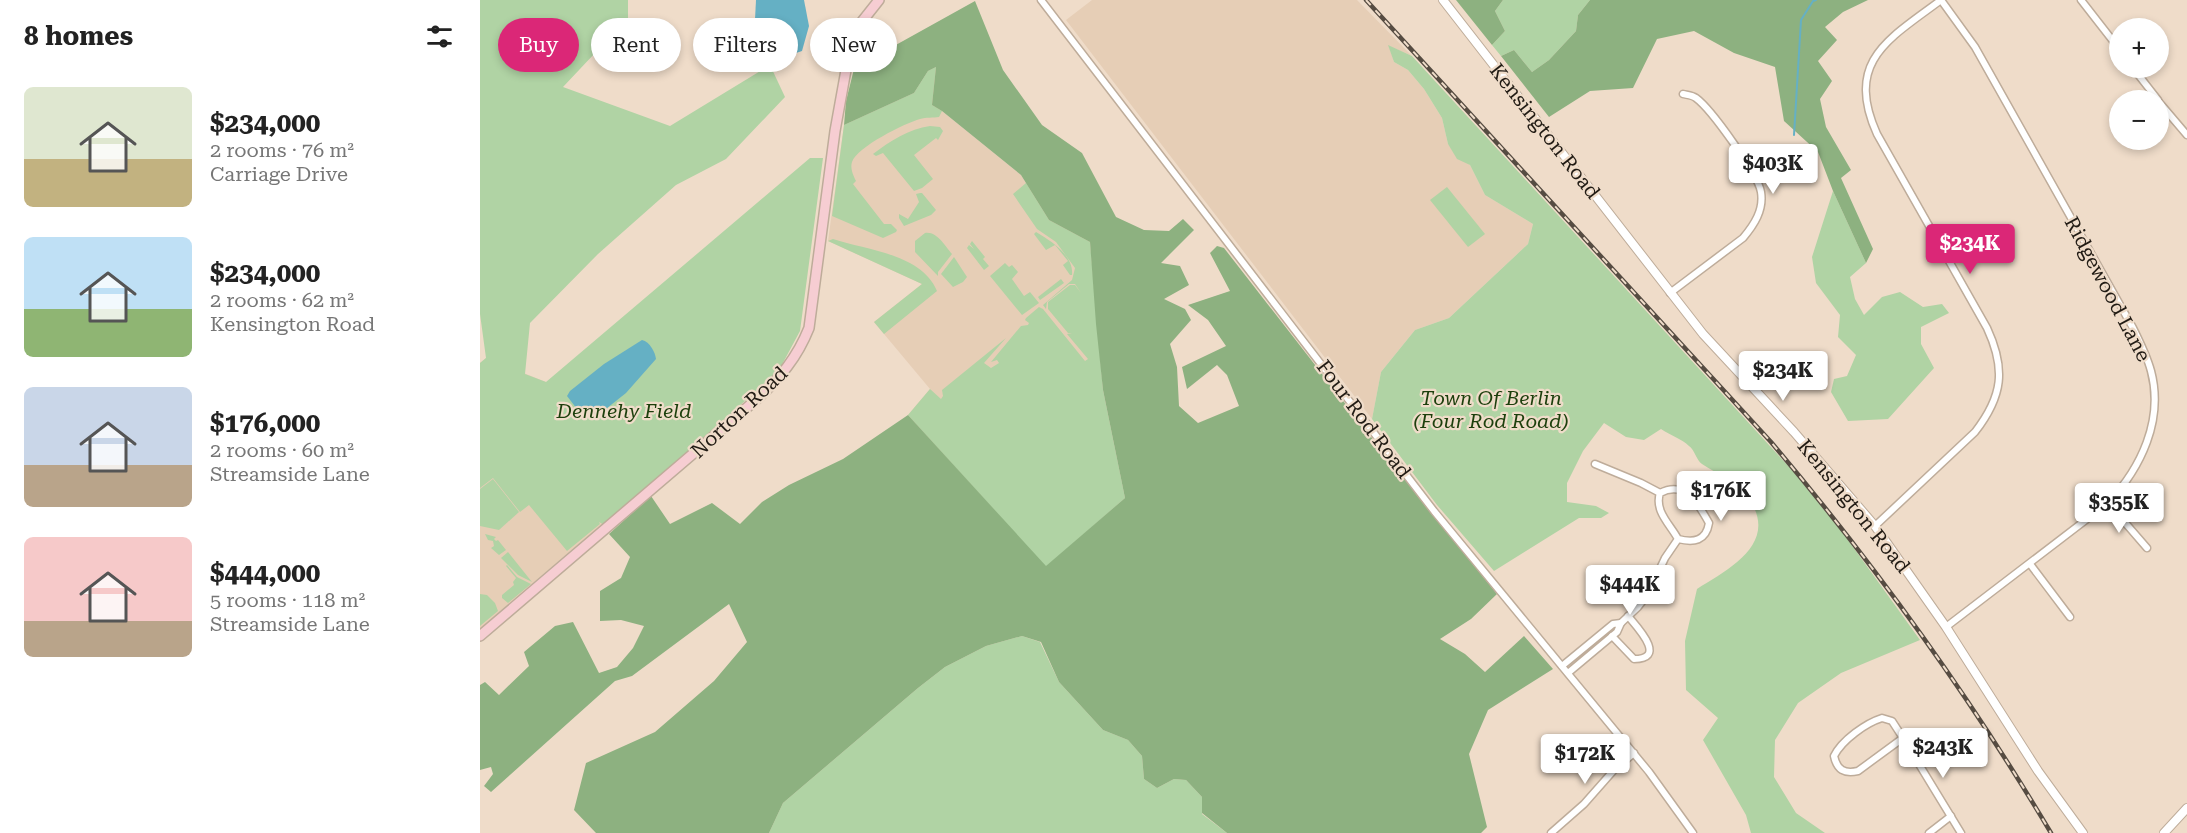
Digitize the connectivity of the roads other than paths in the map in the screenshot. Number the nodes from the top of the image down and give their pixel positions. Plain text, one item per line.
1 (879, 0) edge
2 (1041, 0) edge
3 (1443, 0) edge
4 (1941, 0) edge
5 (2081, 0) edge
6 (2109, 36) edge
7 (2141, 78) edge
8 (2150, 90) edge
9 (1683, 94) dead end
10 (2169, 114) edge
11 (2187, 135) edge
12 (1670, 293) junction
13 (1595, 464) dead end
14 (1660, 493) junction
15 (2108, 503) junction
16 (1875, 526) junction
17 (1678, 539) junction
18 (2148, 548) dead end
19 (2030, 564) junction
20 (1628, 616) junction
21 (2070, 617) dead end
22 (1621, 623) junction
23 (1946, 627) junction
24 (480, 636) edge
25 (1612, 636) junction
26 (1562, 666) junction
27 (1568, 673) junction
28 (1903, 738) junction
29 (1634, 753) junction
30 (2187, 808) edge
31 (1951, 816) junction
32 (1555, 831) edge
33 (1693, 833) edge
34 (1929, 833) edge
35 (1961, 833) edge
36 (2083, 833) edge
37 (2164, 833) edge

1 - 24 main road, Norton Road
2 - 26 street, Four Rod Road
3 - 12 street, Kensington Road
4 - 15 street, Ridgewood Lane
4 - 16 street
5 - 6 street
7 - 8 street
9 - 12 street
10 - 11 street
12 - 16 street, Kensington Road
13 - 14 street
14 - 17 street
14 - 17 street
15 - 18 street
15 - 19 street, Ridgewood Lane
16 - 23 street, Kensington Road
17 - 20 street
19 - 21 street
19 - 23 street, Ridgewood Lane
20 - 22 street
20 - 25 street
22 - 25 street
22 - 26 street
23 - 36 street, Kensington Road
25 - 27 street
26 - 27 street, Four Rod Road
27 - 29 street, Four Rod Road
28 - 28 street
28 - 31 street
29 - 32 street
29 - 33 street, Four Rod Road
30 - 37 street
31 - 34 street
31 - 35 street

